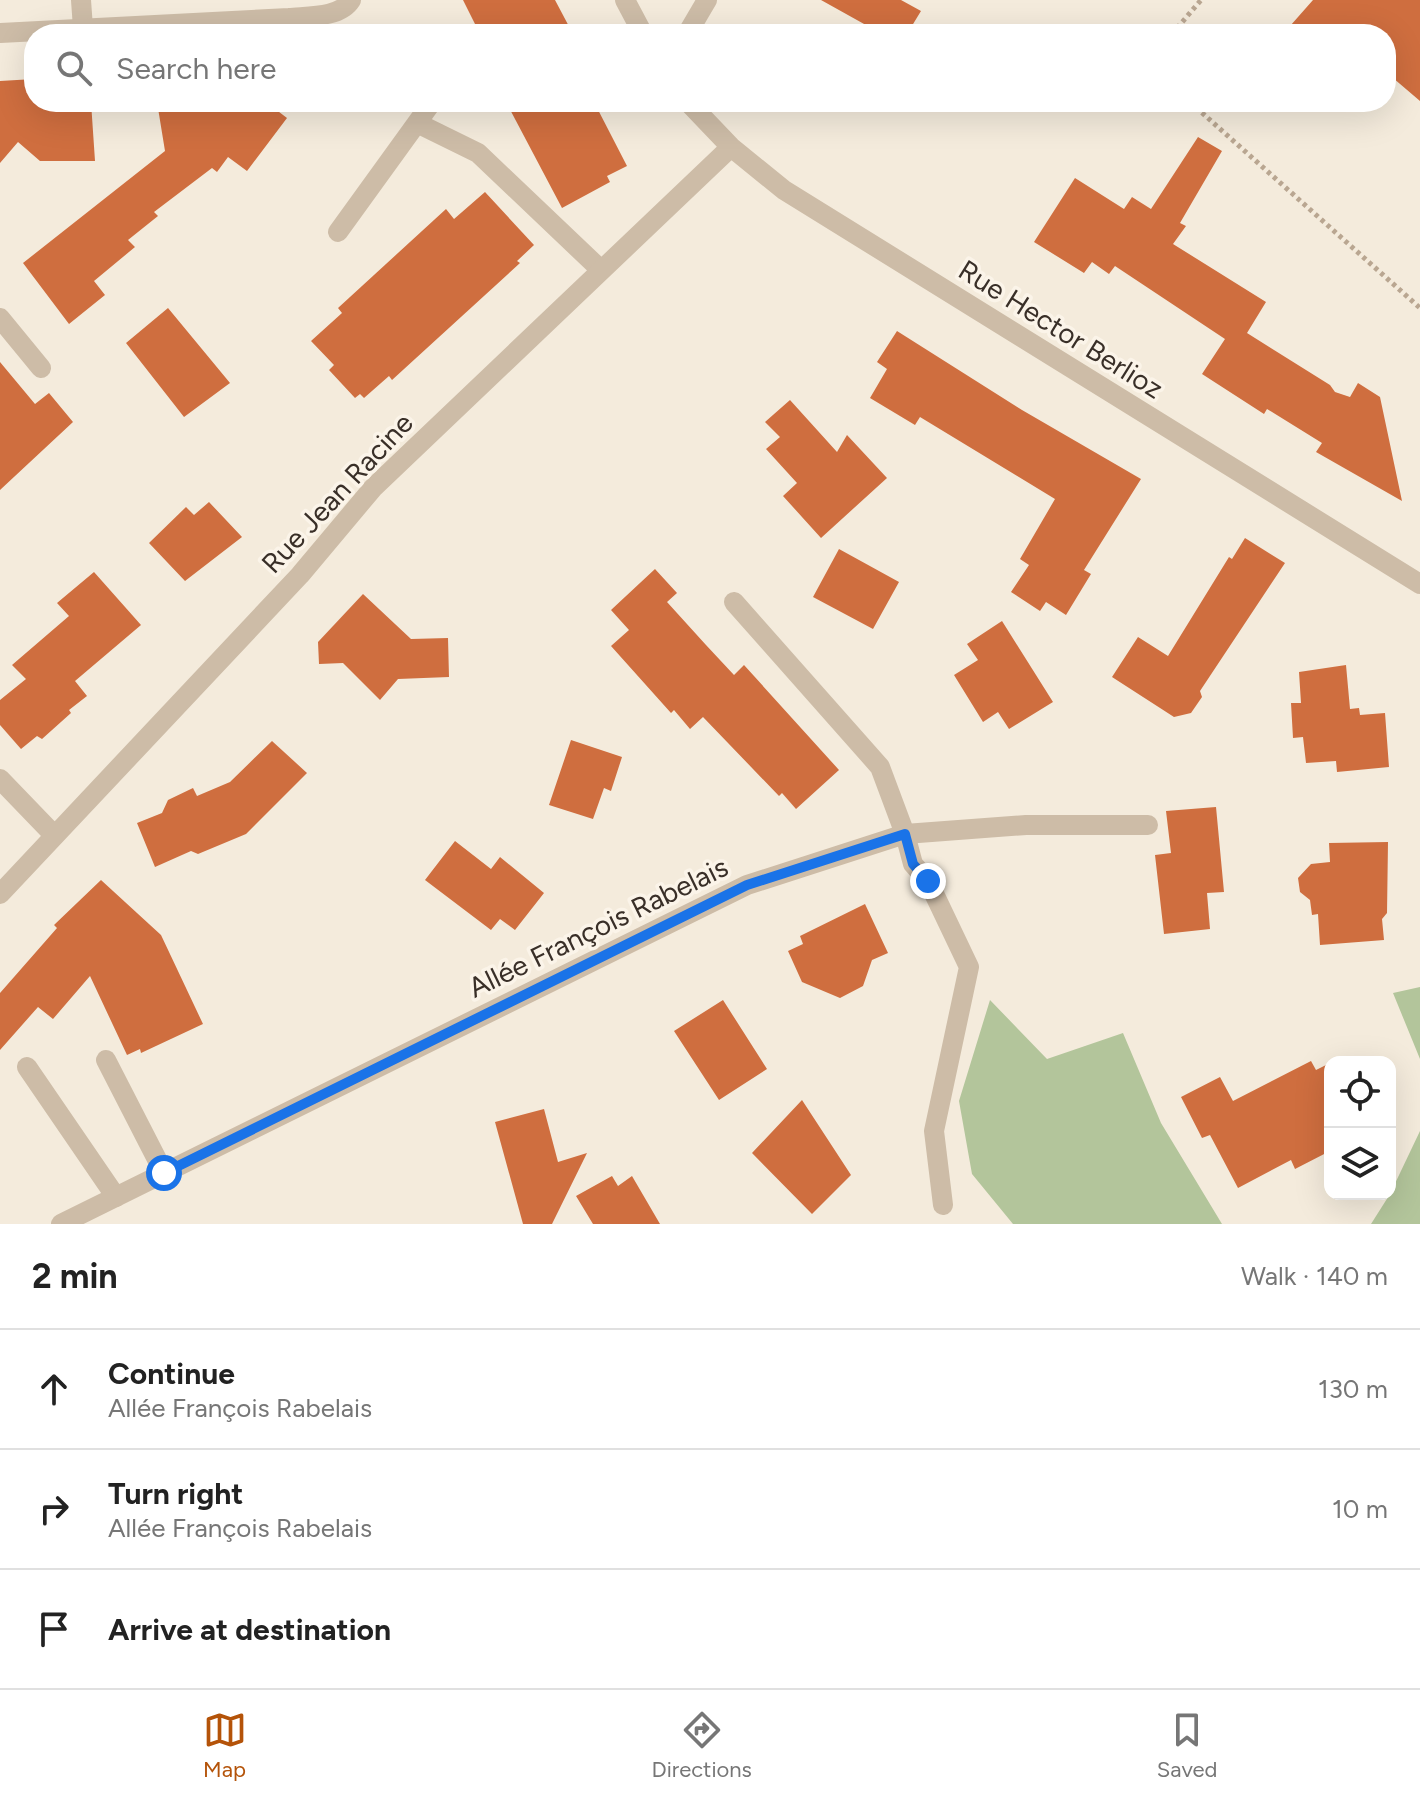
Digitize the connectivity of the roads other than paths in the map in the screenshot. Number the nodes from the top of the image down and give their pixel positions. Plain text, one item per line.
1 (81, 0) edge
2 (351, 0) edge
3 (625, 0) edge
4 (707, 0) edge
5 (83, 24) edge
6 (165, 24) edge
7 (638, 24) edge
8 (693, 24) edge
9 (24, 32) edge
10 (0, 33) edge
11 (425, 112) edge
12 (698, 112) edge
13 (417, 123) junction
14 (731, 147) junction
15 (338, 232) dead end
16 (601, 270) junction
17 (0, 318) edge
18 (41, 368) dead end
19 (1420, 584) edge
20 (734, 602) dead end
21 (0, 779) edge
22 (1148, 825) dead end
23 (53, 834) junction
24 (905, 834) junction
25 (0, 894) edge
26 (106, 1060) dead end
27 (27, 1067) dead end
28 (164, 1173) junction
29 (116, 1197) junction
30 (943, 1205) dead end
31 (61, 1224) edge

1 - 5 street
2 - 6 street
3 - 7 street
4 - 8 street
9 - 10 street
11 - 13 street
12 - 14 street, Rue Hector Berlioz
13 - 15 street
13 - 16 street
14 - 16 street, Rue Jean Racine
14 - 19 street, Rue Hector Berlioz
16 - 23 street, Rue Jean Racine
17 - 18 street
20 - 24 street
21 - 23 street
22 - 24 street, Allée François Rabelais
23 - 25 street, Rue Jean Racine
24 - 28 street, Allée François Rabelais
24 - 30 street
26 - 28 street
27 - 29 street
28 - 29 street, Allée François Rabelais
29 - 31 street, Allée François Rabelais

